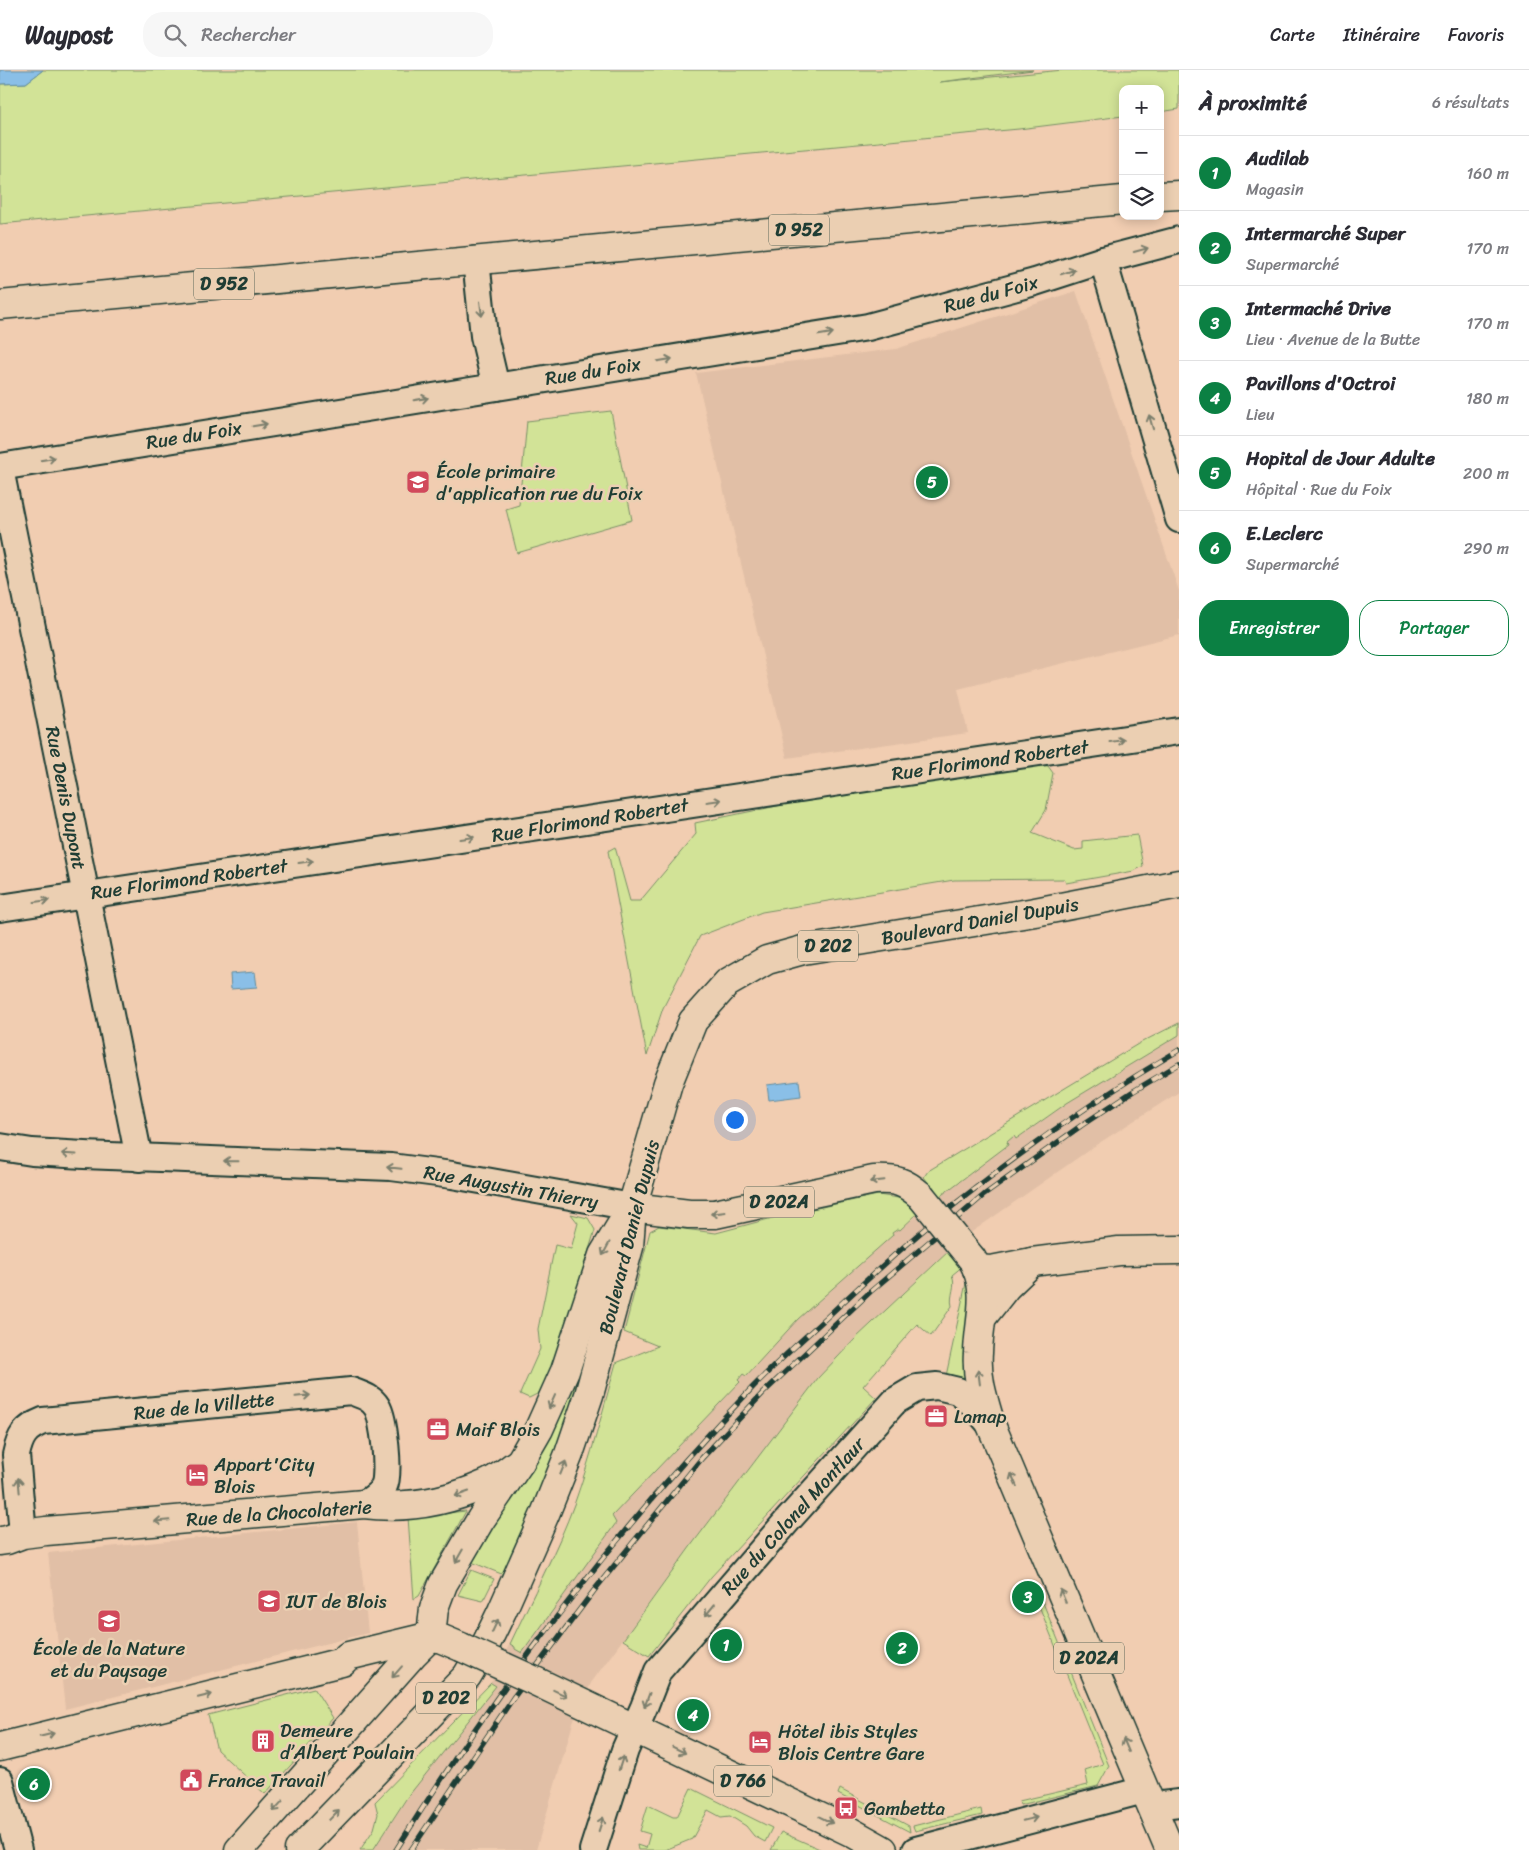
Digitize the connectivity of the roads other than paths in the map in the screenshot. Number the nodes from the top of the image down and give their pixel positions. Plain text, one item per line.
1 (1179, 195) edge
2 (1164, 196) edge
3 (1119, 200) edge
4 (1179, 240) edge
5 (476, 260) junction
6 (1103, 260) junction
7 (0, 305) edge
8 (496, 387) junction
9 (1169, 449) edge
10 (0, 468) edge
11 (1179, 520) edge
12 (1179, 731) edge
13 (1179, 884) edge
14 (85, 895) junction
15 (0, 908) edge
16 (0, 1147) edge
17 (139, 1158) junction
18 (632, 1208) junction
19 (1179, 1250) edge
20 (1032, 1262) junction
21 (977, 1272) junction
22 (983, 1316) junction
23 (991, 1425) junction
24 (520, 1462) junction
25 (364, 1504) junction
26 (12, 1537) edge
27 (431, 1636) junction
28 (635, 1728) junction
29 (0, 1747) edge
30 (0, 1781) edge
31 (1148, 1798) junction
32 (1179, 1803) edge
33 (18, 1850) edge
34 (239, 1850) edge
35 (300, 1850) edge
36 (593, 1850) edge
37 (883, 1850) edge
38 (916, 1850) edge
39 (1170, 1850) edge

1 - 2 main road
3 - 5 main road, D 952
6 -> 4 street, Rue du Foix
5 - 7 main road, D 952
5 -> 8 street
8 -> 6 street, Rue du Foix
9 -> 6 street
10 -> 8 street, Rue du Foix
9 - 11 street
10 - 14 street, Rue Denis Dupont
14 -> 12 street, Rue Florimond Robertet
13 - 18 main road, Boulevard Daniel Dupuis / D 202
15 -> 14 street, Rue Florimond Robertet
14 - 17 street, Rue Denis Dupont
17 -> 16 street, Rue Augustin Thierry
18 -> 17 street, Rue Augustin Thierry
21 -> 18 main road, Rue Augustin Thierry / D 202A, bridge
18 -> 24 main road, D 202
35 -> 18 main road, Boulevard Daniel Dupuis / D 202
19 - 20 main road
20 - 21 main road
20 - 22 main road
21 - 22 main road, D 202A
23 -> 22 main road, D 202A
23 -> 28 street, Rue du Colonel Montlaur
31 -> 23 main road, D 202A
24 -> 25 main road, Rue de la Chocolaterie
24 -> 27 main road, D 202
25 -> 26 main road, Rue de la Chocolaterie
26 -> 25 street, Rue de la Villette
27 -> 28 main road, D 766, bridge
29 -> 27 main road
27 -> 34 main road
36 -> 28 street, Rue du Colonel Montlaur
28 -> 37 main road, D 766
30 - 33 street
31 - 32 street
38 -> 31 street
31 - 39 main road, D 202A

